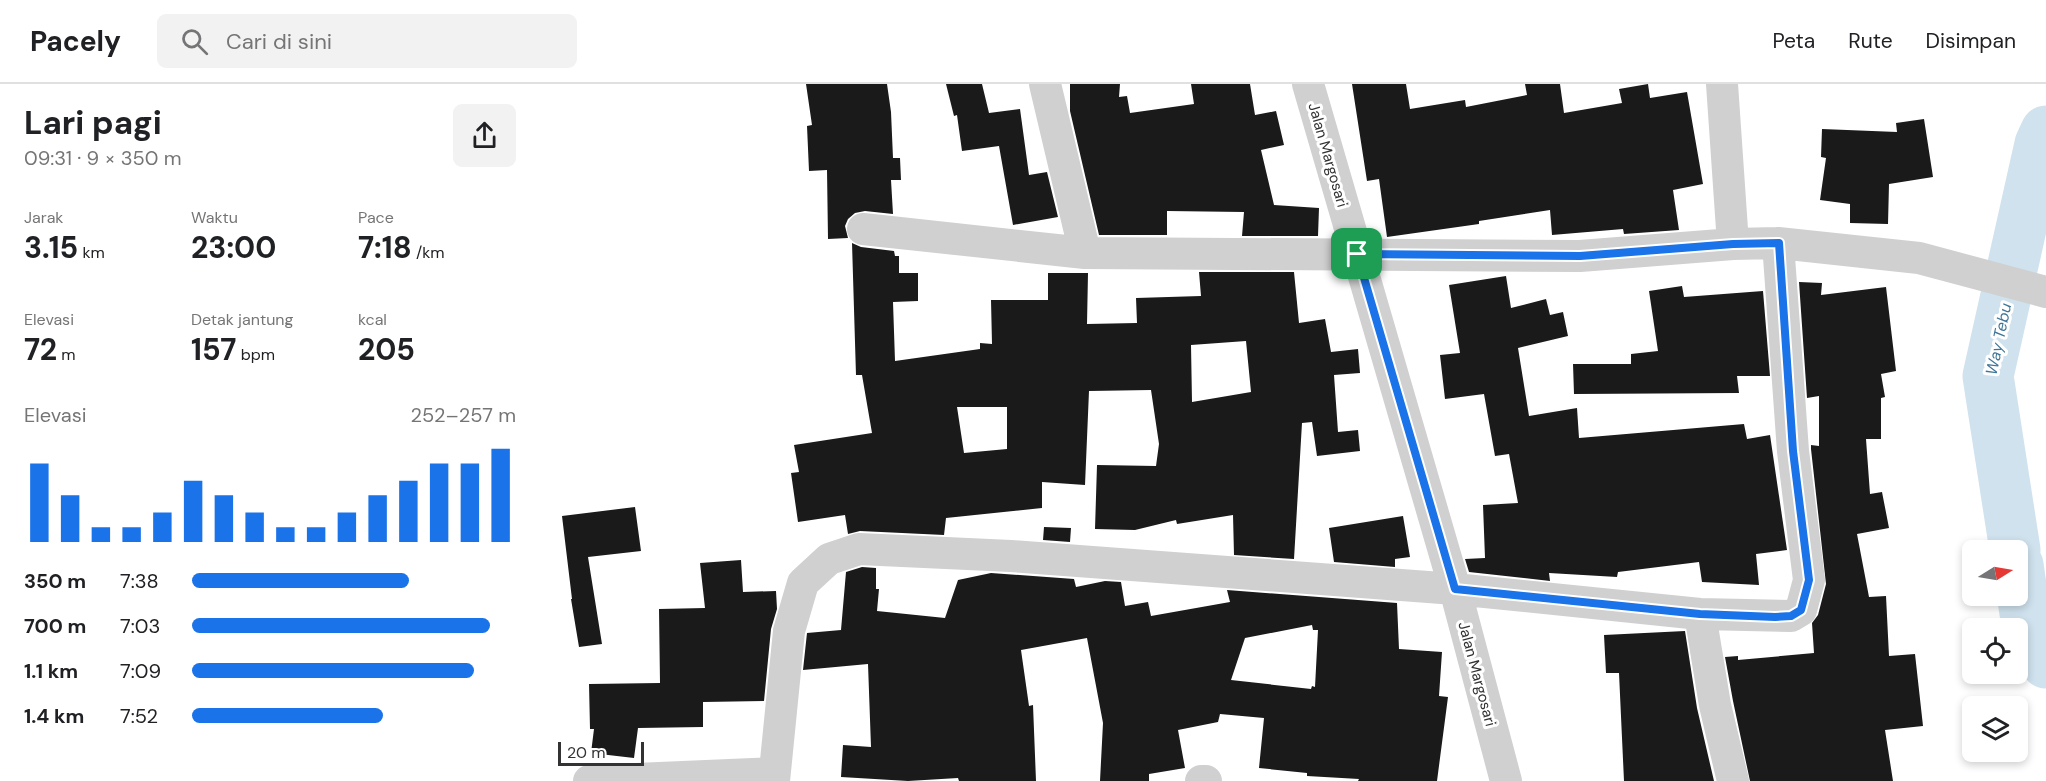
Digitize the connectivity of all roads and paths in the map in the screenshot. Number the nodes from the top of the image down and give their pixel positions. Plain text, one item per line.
1 (1045, 84) edge
2 (1308, 84) edge
3 (1722, 84) edge
4 (863, 230) dead end
5 (1779, 243) junction
6 (1733, 244) junction
7 (1084, 253) junction
8 (1357, 254) junction
9 (2046, 292) edge
10 (1455, 589) junction
11 (1700, 614) junction
12 (774, 777) edge
13 (589, 781) edge
14 (1201, 781) edge
15 (1206, 781) edge
16 (1506, 781) edge
17 (1733, 781) edge

1 - 7 street
2 - 8 street, Jalan Margosari
3 - 6 street
4 - 7 street
5 - 6 street
5 - 9 street
5 - 11 street
6 - 8 street
7 - 8 street
8 - 10 street, Jalan Margosari
10 - 11 street
10 - 12 street
10 - 16 street, Jalan Margosari
11 - 17 street
12 - 13 street
14 - 15 street

